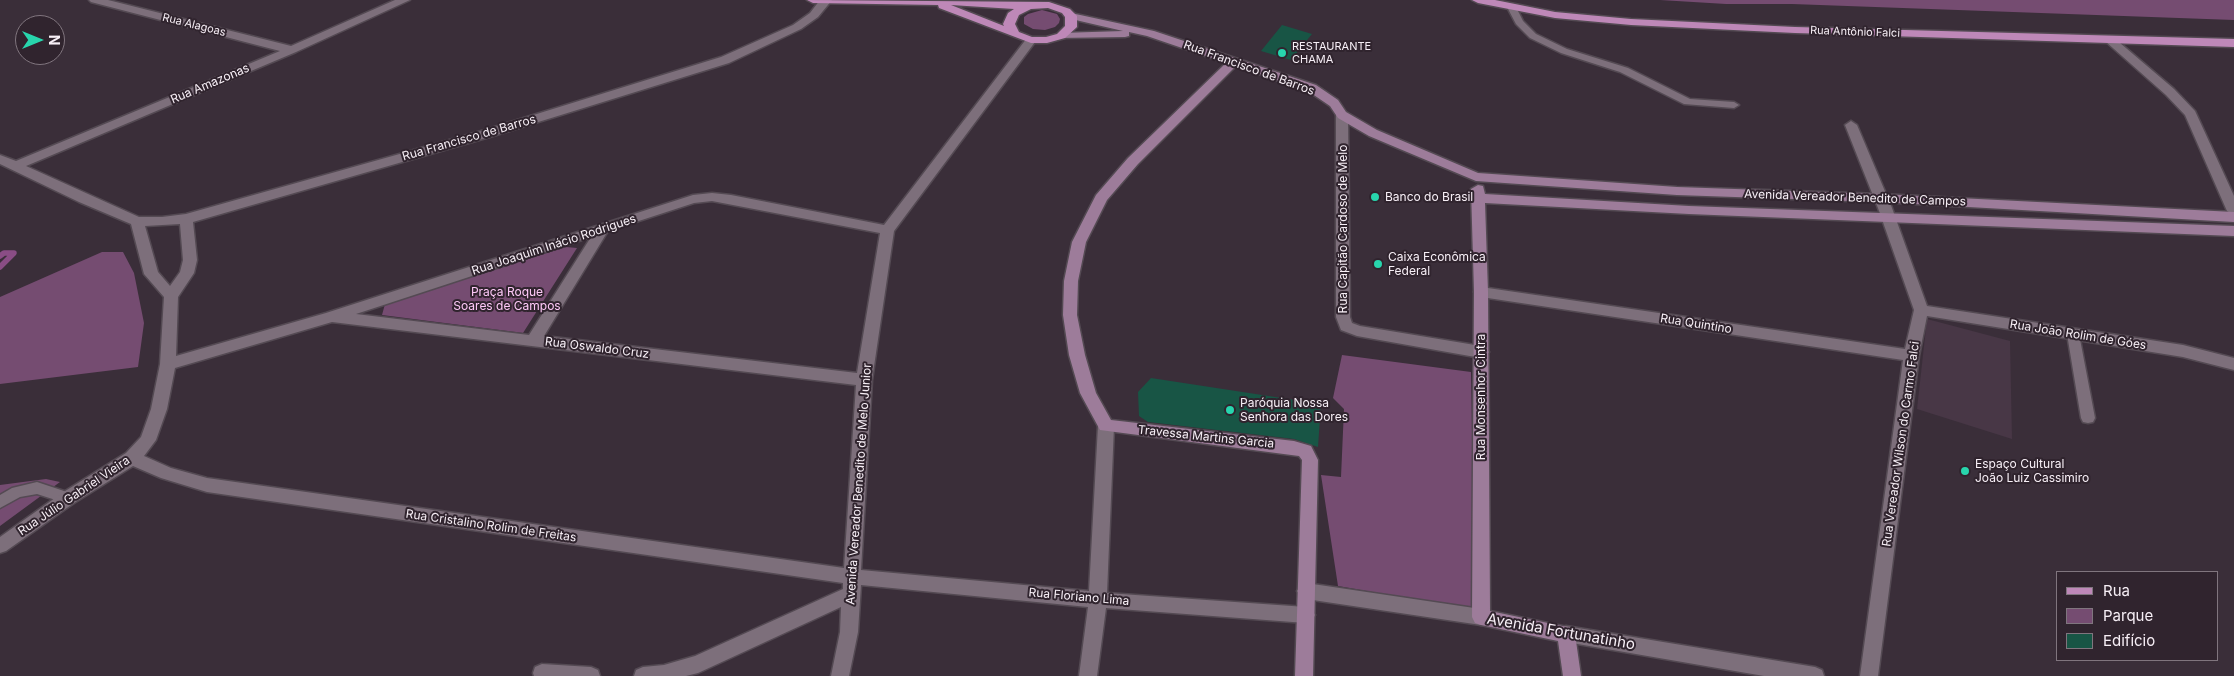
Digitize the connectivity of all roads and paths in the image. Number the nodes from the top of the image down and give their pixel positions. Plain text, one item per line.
1 (95, 0) edge
2 (404, 0) edge
3 (813, 0) edge
4 (827, 0) edge
5 (1478, 0) edge
6 (933, 2) junction
7 (1036, 4) edge
8 (1512, 7) junction
9 (1067, 9) edge
10 (1015, 34) junction
11 (1150, 34) junction
12 (1061, 36) junction
13 (2109, 39) junction
14 (1031, 40) junction
15 (2234, 43) edge
16 (292, 50) junction
17 (1233, 62) junction
18 (1734, 105) dead end
19 (1342, 115) junction
20 (1851, 125) dead end
21 (0, 159) edge
22 (16, 166) junction
23 (1476, 177) junction
24 (1677, 191) junction
25 (1479, 198) junction
26 (1880, 198) junction
27 (1689, 210) junction
28 (2234, 211) edge
29 (1888, 217) junction
30 (2234, 217) edge
31 (186, 219) junction
32 (137, 221) junction
33 (602, 230) junction
34 (888, 230) junction
35 (2234, 231) edge
36 (1481, 292) junction
37 (171, 296) junction
38 (1921, 310) junction
39 (330, 316) junction
40 (2073, 334) junction
41 (533, 341) junction
42 (1481, 352) junction
43 (1911, 356) junction
44 (168, 364) junction
45 (2234, 364) edge
46 (864, 380) junction
47 (2088, 418) dead end
48 (1106, 426) junction
49 (132, 458) junction
50 (68, 498) junction
51 (0, 502) edge
52 (0, 546) edge
53 (852, 585) junction
54 (1306, 591) junction
55 (1098, 600) junction
56 (1306, 616) junction
57 (1481, 617) junction
58 (1566, 634) junction
59 (542, 673) dead end
60 (591, 676) edge
61 (643, 676) edge
62 (840, 676) edge
63 (1088, 676) edge
64 (1304, 676) edge
65 (1572, 676) edge
66 (1815, 676) edge
67 (1869, 676) edge

1 - 16 street, Rua Alagoas
2 - 16 street, Rua Amazonas
3 - 4 main road
4 - 6 main road
4 - 31 street, Rua Francisco de Barros
5 - 8 main road, Rua Antônio Falci
6 - 7 main road
6 - 10 main road
7 - 9 main road
7 - 10 main road
8 - 13 main road, Rua Antônio Falci
8 - 18 lane
9 - 11 main road, Rua Francisco de Barros
9 - 12 main road
10 - 14 main road
11 - 12 main road, Rua Francisco de Barros
11 - 17 main road, Rua Francisco de Barros
12 - 14 main road
13 - 15 main road, Rua Antônio Falci
13 - 28 street
14 - 34 street, Avenida Vereador Benedito de Melo Junior
16 - 22 street, Rua Amazonas
17 - 19 main road, Rua Francisco de Barros
17 - 48 main road
19 - 23 main road, Rua Francisco de Barros
19 - 42 street, Rua Capitão Cardoso de Melo
20 - 26 street
21 - 22 street, Rua Francisco de Barros
22 - 32 street, Rua Francisco de Barros
23 - 24 main road, Avenida Vereador Benedito de Campos
23 - 25 main road, Rua Monsenhor Cintra
24 - 26 main road, Avenida Vereador Benedito de Campos
24 - 27 main road
25 - 27 main road, Avenida Vereador Benedito de Campos
25 - 36 main road, Rua Monsenhor Cintra
26 - 29 street
26 - 30 main road, Avenida Vereador Benedito de Campos
27 - 29 main road, Avenida Vereador Benedito de Campos
29 - 35 main road, Avenida Vereador Benedito de Campos
29 - 38 street
31 - 32 street, Rua Francisco de Barros
31 - 37 street
32 - 37 street
33 - 34 street, Rua Joaquim Inácio Rodrigues
33 - 39 street, Rua Joaquim Inácio Rodrigues
33 - 41 street
34 - 46 street, Avenida Vereador Benedito de Melo Junior
36 - 42 main road, Rua Monsenhor Cintra
36 - 43 street, Rua Quintino
37 - 44 street, Rua Júlio Gabriel Vieira
38 - 40 street, Rua João Rolim de Góes
38 - 43 street, Rua Vereador Wilson do Carmo Falci
39 - 41 street, Rua Oswaldo Cruz
39 - 44 street, Rua Joaquim Inácio Rodrigues
40 - 45 street, Rua João Rolim de Góes
40 - 47 lane
41 - 46 street, Rua Oswaldo Cruz
42 - 57 main road, Rua Monsenhor Cintra
43 - 67 street, Rua Vereador Wilson do Carmo Falci
44 - 49 street, Rua Júlio Gabriel Vieira
46 - 53 street, Avenida Vereador Benedito de Melo Junior
48 - 54 main road, Travessa Martins Garcia
48 - 55 street
49 - 50 street, Rua Júlio Gabriel Vieira
49 - 53 street, Rua Cristalino Rolim de Freitas
50 - 51 lane
50 - 52 street, Rua Júlio Gabriel Vieira
53 - 55 street, Rua Floriano Lima
53 - 61 street
53 - 62 street, Avenida Vereador Benedito de Melo Junior
54 - 56 main road
54 - 57 street, Avenida Fortunatinho
55 - 56 street, Rua Floriano Lima
55 - 63 street
56 - 64 main road
57 - 58 main road, Avenida Fortunatinho
58 - 65 main road
58 - 66 street, Avenida Fortunatinho
59 - 60 street

